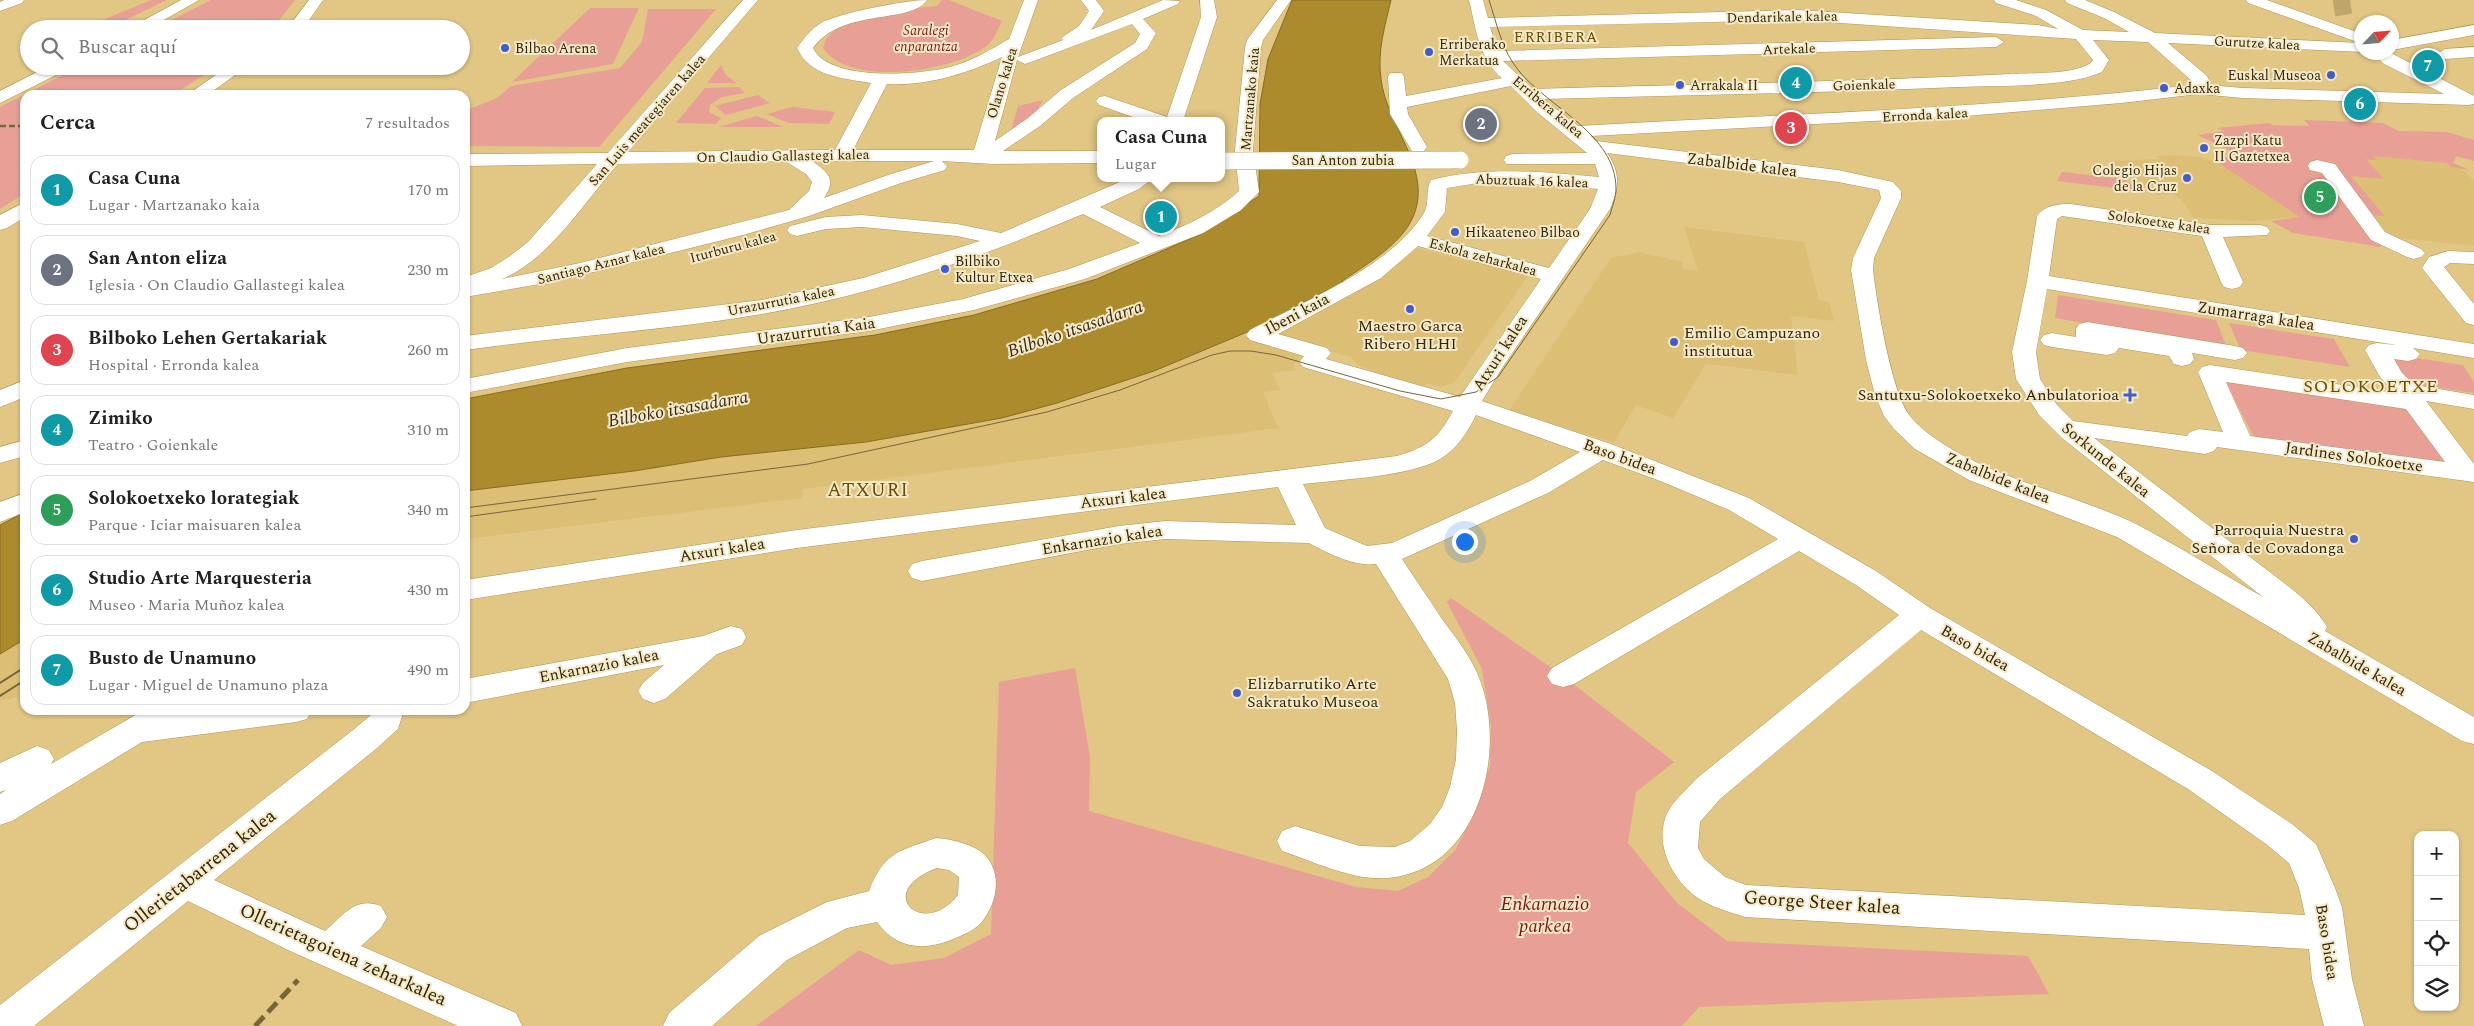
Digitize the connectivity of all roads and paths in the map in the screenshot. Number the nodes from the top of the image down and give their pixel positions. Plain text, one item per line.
1 (17, 0) edge
2 (192, 0) edge
3 (316, 0) edge
4 (751, 0) edge
5 (920, 0) edge
6 (1031, 0) edge
7 (1088, 0) edge
8 (1171, 0) edge
9 (1284, 0) edge
10 (1476, 0) edge
11 (1666, 0) edge
12 (1785, 0) edge
13 (2001, 0) edge
14 (2072, 0) edge
15 (2253, 0) edge
16 (0, 7) edge
17 (1211, 7) edge
18 (2328, 9) tunnel mouth
19 (1797, 15) junction
20 (2291, 15) junction
21 (1850, 16) junction
22 (1133, 17) junction
23 (1679, 19) junction
24 (153, 20) edge
25 (302, 20) edge
26 (1482, 23) junction
27 (2474, 30) edge
28 (2399, 33) edge
29 (2354, 36) edge
30 (2083, 37) junction
31 (2152, 38) junction
32 (2421, 41) junction
33 (1014, 42) junction
34 (2399, 44) edge
35 (1886, 45) junction
36 (2354, 48) edge
37 (1700, 52) junction
38 (2474, 52) edge
39 (1044, 53) junction
40 (2444, 54) dead end
41 (1493, 56) junction
42 (1025, 59) dead end
43 (2389, 60) edge
44 (45, 75) edge
45 (226, 75) edge
46 (1396, 77) dead end
47 (881, 79) junction
48 (1515, 80) junction
49 (1931, 83) junction
50 (1728, 89) junction
51 (2199, 89) junction
52 (204, 90) edge
53 (1528, 94) junction
54 (0, 98) edge
55 (1105, 101) dead end
56 (2471, 101) edge
57 (1398, 103) junction
58 (1971, 112) junction
59 (1151, 117) edge
60 (1175, 117) edge
61 (1760, 122) junction
62 (1576, 131) junction
63 (1418, 147) dead end
64 (1597, 152) junction
65 (998, 154) junction
66 (841, 156) junction
67 (1097, 156) edge
68 (663, 157) junction
69 (791, 157) junction
70 (470, 160) edge
71 (612, 160) junction
72 (1225, 161) edge
73 (2317, 166) dead end
74 (1458, 169) junction
75 (594, 180) junction
76 (1136, 182) edge
77 (1608, 184) junction
78 (1911, 185) dead end
79 (1886, 186) junction
80 (2056, 207) joint
81 (1086, 208) junction
82 (20, 211) edge
83 (794, 215) junction
84 (0, 224) edge
85 (2210, 231) junction
86 (2260, 231) dead end
87 (1414, 238) junction
88 (542, 240) junction
89 (1003, 240) junction
90 (1159, 244) junction
91 (2414, 254) dead end
92 (2474, 258) edge
93 (612, 262) junction
94 (1552, 276) junction
95 (2038, 281) junction
96 (470, 282) edge
97 (2232, 282) dead end
98 (470, 289) edge
99 (470, 306) edge
100 (2474, 318) edge
101 (2052, 340) dead end
102 (470, 342) edge
103 (2235, 353) dead end
104 (2182, 359) junction
105 (2473, 362) edge
106 (2210, 372) junction
107 (470, 385) edge
108 (20, 389) edge
109 (2410, 397) junction
110 (0, 400) edge
111 (2474, 402) edge
112 (1468, 406) junction
113 (2075, 428) dead end
114 (2240, 442) junction
115 (1602, 450) junction
116 (2470, 474) edge
117 (1287, 478) junction
118 (20, 504) edge
119 (0, 514) edge
120 (1314, 534) junction
121 (1789, 545) dead end
122 (1384, 554) junction
123 (922, 571) dead end
124 (470, 589) edge
125 (1919, 615) junction
126 (2329, 647) junction
127 (1563, 676) dead end
128 (470, 690) edge
129 (654, 691) dead end
130 (162, 715) edge
131 (260, 715) edge
132 (387, 715) edge
133 (2474, 732) edge
134 (132, 733) junction
135 (37, 759) dead end
136 (0, 779) edge
137 (0, 811) edge
138 (1295, 841) dead end
139 (186, 883) junction
140 (886, 904) dead end
141 (368, 917) dead end
142 (2326, 933) junction
143 (330, 950) junction
144 (4, 1026) edge
145 (502, 1026) edge
146 (683, 1026) edge
147 (2344, 1026) edge

1 - 16 street
2 - 24 street
3 - 25 street
4 - 71 street, San Luis meategiaren kalea
5 - 47 street
6 - 33 street, Olano kalea
7 - 39 street
8 - 17 street
8 - 22 street
9 - 90 street, Martzanako kaia
10 - 26 street, Erribera kalea
11 - 23 street
12 - 19 street
13 - 30 street
14 - 31 street
15 - 20 street
17 - 60 street
18 - 20 street
19 - 21 street, Dendarikale kalea
19 - 23 street, Dendarikale kalea
20 - 29 street
21 - 30 street, Dendarikale kalea
21 - 35 street
22 - 39 street
22 - 65 street
23 - 26 street, Dendarikale kalea
23 - 37 street
26 - 41 street, Erribera kalea
27 - 32 street
28 - 32 street
30 - 31 street, Gurutze kalea
30 - 35 street, Artekale
30 - 49 street, Goienkale
31 - 36 street, Gurutze kalea
31 - 51 street
32 - 34 street
33 - 47 street
33 - 65 street, Olano kalea
35 - 37 street, Artekale
35 - 49 street
37 - 41 street, Artekale
37 - 50 street
38 - 40 street
39 - 42 street
41 - 48 street, Erribera kalea
43 - 56 street
44 - 54 street
45 - 52 street
46 - 57 street
47 - 66 street
48 - 53 street, Erribera kalea
48 - 57 street
49 - 50 street, Goienkale
49 - 58 street
50 - 53 street, Goienkale
50 - 61 street
51 - 56 street, Erronda kalea
51 - 58 street, Erronda kalea
53 - 62 street, Erribera kalea
55 - 59 street
57 - 63 street
58 - 61 street, Erronda kalea
61 - 62 street, Erronda kalea
62 - 64 street, Erribera kalea
64 - 74 street, Zabalbide kalea
64 - 77 street
64 - 79 street, Zabalbide kalea
65 - 66 street, On Claudio Gallastegi kalea
65 - 67 street, On Claudio Gallastegi kalea
65 - 83 street, Santiago Aznar kalea
66 - 69 street, On Claudio Gallastegi kalea
68 - 69 street, On Claudio Gallastegi kalea
68 - 71 street, On Claudio Gallastegi kalea
68 - 75 street
69 - 83 street, Santiago Aznar kalea
70 - 71 street, On Claudio Gallastegi kalea
71 - 75 street, San Luis meategiaren kalea
72 - 74 street, San Anton zubia, bridge
73 - 91 street
74 - 77 street, Abuztuak 16 kalea
74 - 87 street, Ibeni kaia
75 - 88 street, San Luis meategiaren kalea
76 - 81 street, Urazurrutia kalea
77 - 94 street, Atxuri kalea
78 - 79 street
79 - 126 street, Zabalbide kalea
80 - 85 street, Solokoetxe kalea
80 - 95 street, Sorkunde kalea
81 - 89 street, Urazurrutia kalea
81 - 90 street
82 - 84 street
83 - 93 street, Santiago Aznar kalea
85 - 86 street, Solokoetxe kalea
85 - 97 street
87 - 94 street, Eskola zeharkalea
87 - 112 street, Ibeni kaia
88 - 93 street
88 - 96 street, San Luis meategiaren kalea
89 - 99 street, Iturburu kalea
89 - 102 street, Urazurrutia kalea
90 - 107 street, Urazurrutia Kaia
92 - 100 street
93 - 98 street, Santiago Aznar kalea
94 - 112 street, Atxuri kalea
95 - 105 street, Zumarraga kalea
95 - 126 street, Sorkunde kalea
101 - 104 street
103 - 104 street
104 - 106 street
105 - 109 street, Jardines Solokoetxe
106 - 109 street
106 - 114 street
108 - 110 street
109 - 111 street
109 - 116 street, Jardines Solokoetxe
112 - 115 street, Baso bidea
112 - 117 street, Atxuri kalea
113 - 114 street, Jardines Solokoetxe
114 - 116 street, Jardines Solokoetxe
115 - 122 street
115 - 125 street, Baso bidea
117 - 120 street
117 - 124 street, Atxuri kalea
118 - 119 street
120 - 122 street
120 - 123 street, Enkarnazio kalea
121 - 127 street
122 - 138 street
125 - 142 street, Baso bidea
125 - 142 street, George Steer kalea
126 - 133 street, Zabalbide kalea
128 - 129 street, Enkarnazio kalea
130 - 134 street
131 - 134 street
132 - 139 street, Ollerietabarrena kalea
134 - 137 street
135 - 136 street
139 - 143 street, Ollerietagoiena zeharkalea
139 - 144 street, Ollerietabarrena kalea
140 - 146 street
141 - 143 street
142 - 147 street, Baso bidea
143 - 145 street, Ollerietagoiena zeharkalea

